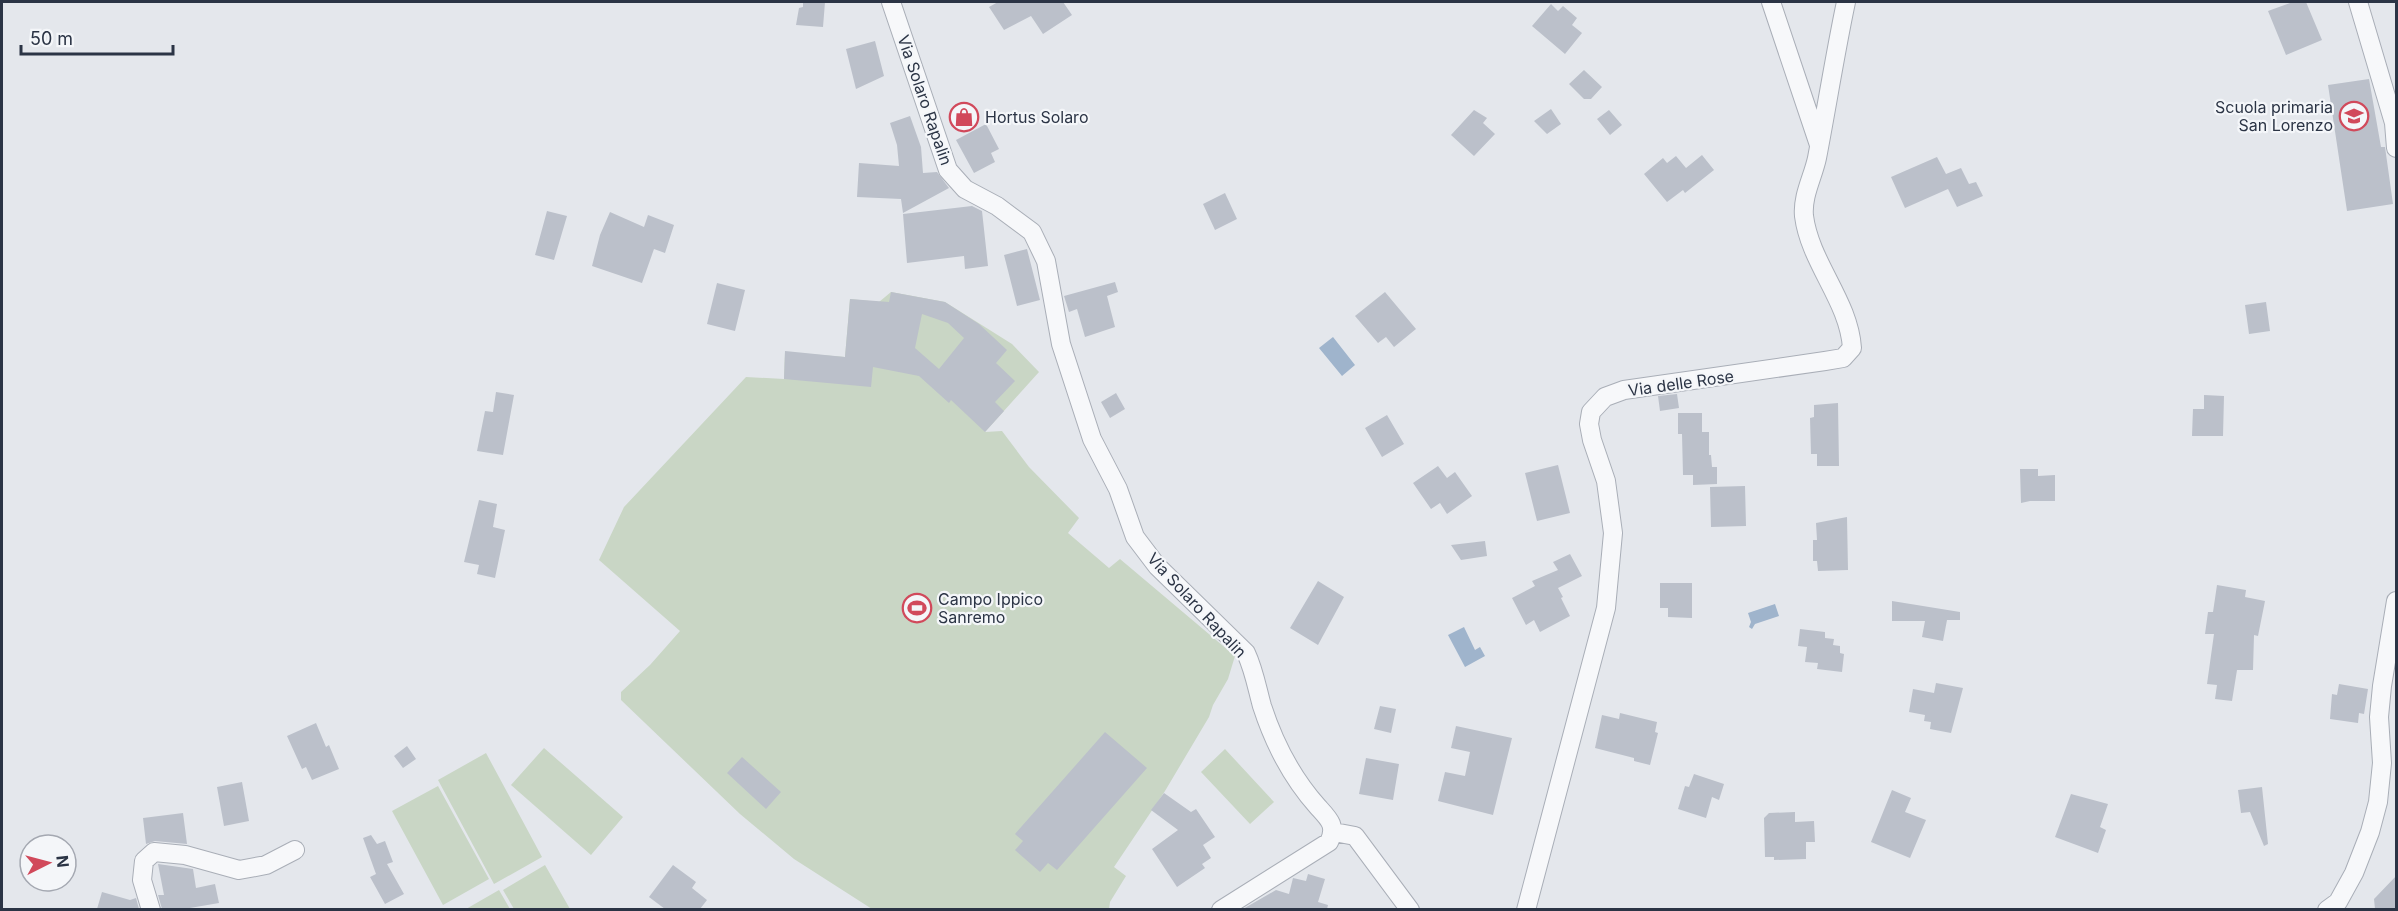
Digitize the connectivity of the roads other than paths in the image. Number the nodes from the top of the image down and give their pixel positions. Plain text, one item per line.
1 (891, 2) edge
2 (1771, 2) edge
3 (1846, 2) edge
4 (2358, 2) edge
5 (1820, 145) junction
6 (2397, 148) edge
7 (2397, 601) edge
8 (1334, 832) junction
9 (295, 850) dead end
10 (151, 909) edge
11 (1221, 909) edge
12 (1410, 909) edge
13 (1526, 909) edge
14 (2326, 909) edge

1 - 8 street, Via Solaro Rapalin
2 - 5 street
3 - 5 street, Via delle Rose
4 - 6 street
5 - 13 street, Via delle Rose
7 - 14 street
8 - 11 street
8 - 12 street
9 - 10 street

